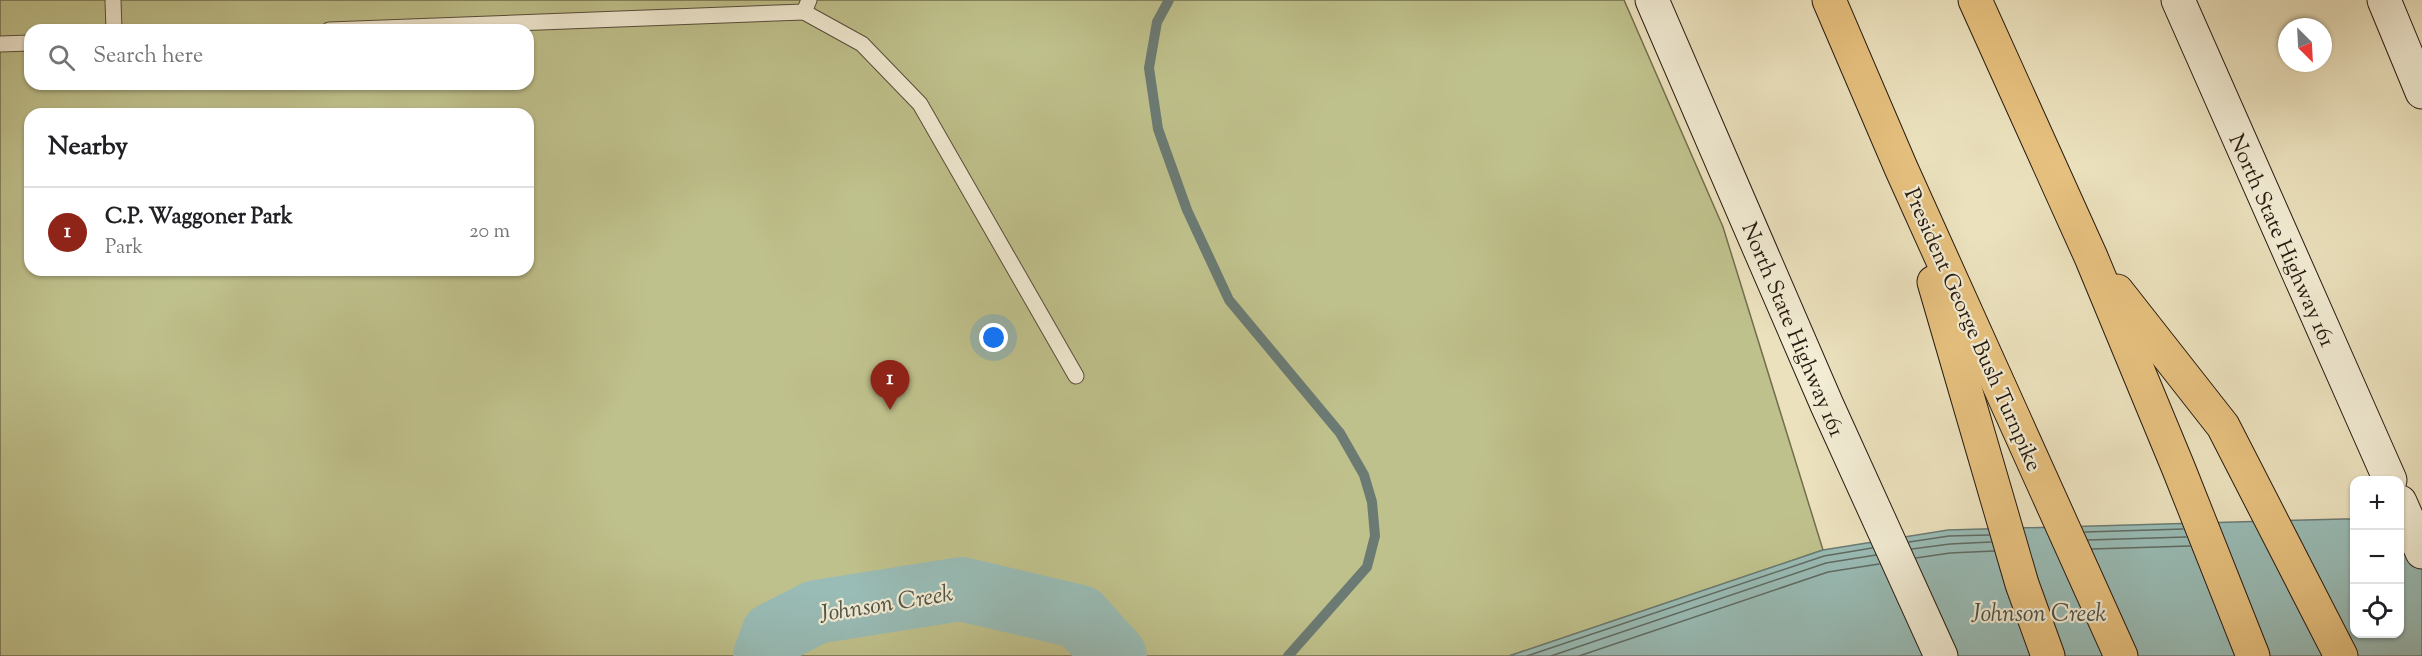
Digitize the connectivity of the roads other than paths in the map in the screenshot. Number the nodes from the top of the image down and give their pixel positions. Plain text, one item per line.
1 (112, 0) edge
2 (1652, 0) edge
3 (1829, 0) edge
4 (1975, 0) edge
5 (2178, 0) edge
6 (2384, 0) edge
7 (806, 6) edge
8 (114, 24) edge
9 (448, 24) edge
10 (24, 43) edge
11 (0, 44) edge
12 (2422, 92) edge
13 (1901, 168) junction
14 (2091, 257) junction
15 (1076, 376) dead end
16 (2388, 476) edge
17 (2404, 511) edge
18 (2422, 552) edge
19 (1941, 656) edge
20 (2048, 656) edge
21 (2121, 656) edge
22 (2253, 656) edge
23 (2341, 656) edge

1 - 8 lane
2 - 19 main road, North State Highway 161
3 - 13 highway, President George Bush Turnpike
4 - 14 highway
5 - 16 main road, North State Highway 161
6 - 12 main road
7 - 9 lane
7 - 15 lane
10 - 11 lane
13 - 20 highway
13 - 21 highway, President George Bush Turnpike
14 - 22 highway
14 - 23 highway
17 - 18 main road

